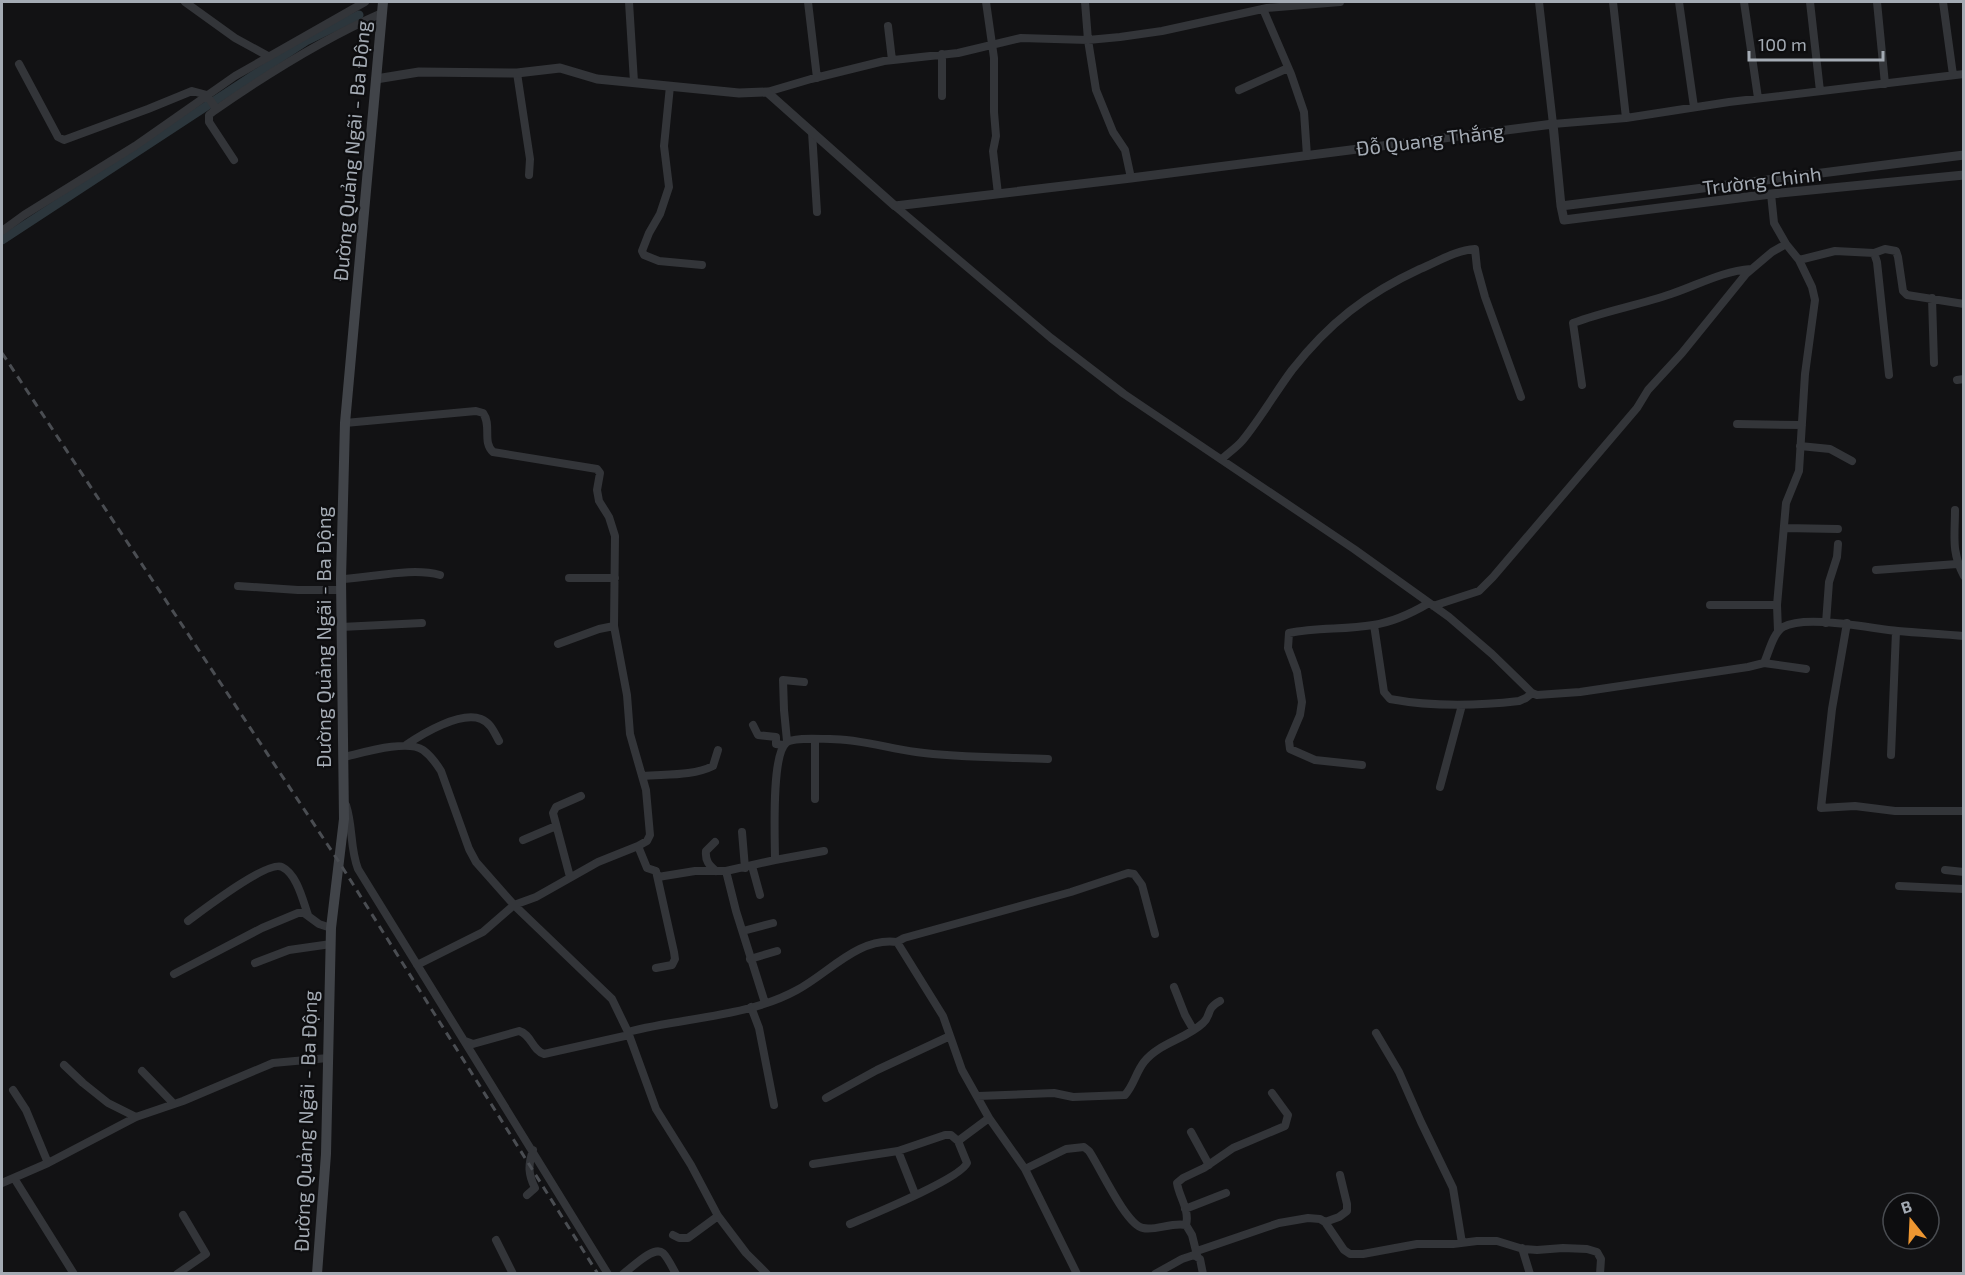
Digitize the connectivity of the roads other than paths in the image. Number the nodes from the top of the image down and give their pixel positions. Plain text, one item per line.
1 (185, 2) edge
2 (365, 2) edge
3 (382, 2) edge
4 (629, 2) edge
5 (808, 2) edge
6 (986, 2) edge
7 (1085, 2) edge
8 (1340, 2) edge
9 (1539, 2) edge
10 (1613, 2) edge
11 (1679, 2) edge
12 (1744, 2) edge
13 (1810, 2) edge
14 (1877, 2) edge
15 (1943, 2) edge
16 (1263, 9) junction
17 (382, 14) junction
18 (888, 26) dead end
19 (1088, 40) junction
20 (991, 45) junction
21 (942, 54) junction
22 (268, 56) junction
23 (892, 60) junction
24 (19, 64) dead end
25 (1288, 68) junction
26 (517, 73) junction
27 (1964, 74) edge
28 (1953, 75) junction
29 (817, 78) junction
30 (376, 79) junction
31 (634, 82) junction
32 (1885, 84) junction
33 (670, 86) junction
34 (1239, 90) dead end
35 (1820, 91) junction
36 (767, 92) junction
37 (942, 96) dead end
38 (1758, 98) junction
39 (212, 102) junction
40 (1694, 107) junction
41 (1626, 118) junction
42 (1553, 124) junction
43 (813, 132) junction
44 (1964, 155) edge
45 (1307, 156) junction
46 (234, 160) dead end
47 (529, 175) dead end
48 (1964, 175) edge
49 (1131, 178) junction
50 (998, 194) junction
51 (1771, 194) junction
52 (896, 206) junction
53 (1561, 206) junction
54 (817, 212) dead end
55 (2, 231) edge
56 (1786, 244) junction
57 (1874, 253) junction
58 (1799, 260) junction
59 (702, 265) dead end
60 (1751, 269) junction
61 (1932, 298) junction
62 (1964, 304) edge
63 (1934, 363) dead end
64 (1889, 375) dead end
65 (1582, 384) dead end
66 (1521, 397) dead end
67 (345, 423) junction
68 (1737, 424) dead end
69 (1802, 425) junction
70 (1800, 446) junction
71 (1222, 459) junction
72 (1852, 461) dead end
73 (1955, 510) dead end
74 (1784, 528) junction
75 (1838, 529) dead end
76 (1838, 544) dead end
77 (1957, 564) junction
78 (1876, 570) dead end
79 (440, 575) dead end
80 (1964, 576) edge
81 (615, 578) junction
82 (569, 579) dead end
83 (341, 584) junction
84 (238, 586) dead end
85 (1431, 604) junction
86 (1710, 605) dead end
87 (1777, 605) junction
88 (422, 622) dead end
89 (1826, 623) junction
90 (1847, 623) junction
91 (1374, 625) junction
92 (614, 626) junction
93 (341, 627) junction
94 (1778, 631) junction
95 (1896, 631) junction
96 (1964, 636) edge
97 (558, 644) dead end
98 (1764, 663) junction
99 (1806, 669) dead end
100 (804, 682) dead end
101 (1532, 693) junction
102 (1462, 705) junction
103 (753, 725) dead end
104 (815, 740) junction
105 (499, 741) dead end
106 (785, 743) junction
107 (405, 746) junction
108 (718, 750) dead end
109 (1890, 755) dead end
110 (344, 757) junction
111 (1048, 759) dead end
112 (1362, 765) dead end
113 (643, 776) junction
114 (1440, 787) dead end
115 (342, 793) junction
116 (581, 796) dead end
117 (815, 799) dead end
118 (1964, 811) edge
119 (556, 826) junction
120 (742, 832) dead end
121 (523, 840) dead end
122 (715, 842) dead end
123 (638, 846) junction
124 (824, 851) dead end
125 (775, 860) junction
126 (748, 867) junction
127 (1945, 870) dead end
128 (716, 871) junction
129 (726, 871) junction
130 (1964, 872) edge
131 (570, 877) junction
132 (658, 877) junction
133 (1899, 886) dead end
134 (1964, 889) edge
135 (760, 895) dead end
136 (514, 905) junction
137 (308, 915) junction
138 (188, 921) dead end
139 (772, 924) dead end
140 (331, 928) junction
141 (743, 931) junction
142 (1155, 934) dead end
143 (897, 942) junction
144 (331, 944) junction
145 (777, 951) dead end
146 (750, 959) junction
147 (255, 963) dead end
148 (417, 965) junction
149 (656, 968) dead end
150 (174, 974) dead end
151 (1174, 987) dead end
152 (1220, 1002) dead end
153 (765, 1003) junction
154 (751, 1007) junction
155 (1193, 1029) junction
156 (629, 1033) junction
157 (1376, 1033) dead end
158 (950, 1035) junction
159 (465, 1041) junction
160 (328, 1058) junction
161 (64, 1065) dead end
162 (142, 1071) dead end
163 (13, 1090) dead end
164 (1272, 1093) dead end
165 (978, 1096) junction
166 (826, 1098) dead end
167 (174, 1104) junction
168 (774, 1105) dead end
169 (136, 1117) junction
170 (989, 1118) junction
171 (1191, 1132) dead end
172 (958, 1141) junction
173 (533, 1150) junction
174 (898, 1151) junction
175 (48, 1163) junction
176 (813, 1164) dead end
177 (1209, 1165) junction
178 (1025, 1169) junction
179 (1340, 1175) dead end
180 (15, 1178) junction
181 (2, 1183) edge
182 (1226, 1193) dead end
183 (915, 1194) junction
184 (527, 1195) dead end
185 (1185, 1209) junction
186 (183, 1215) dead end
187 (718, 1216) junction
188 (1325, 1222) junction
189 (850, 1224) dead end
190 (1186, 1225) junction
191 (673, 1235) dead end
192 (496, 1240) dead end
193 (1462, 1243) junction
194 (1522, 1248) junction
195 (1197, 1254) junction
196 (74, 1274) edge
197 (177, 1274) edge
198 (317, 1274) edge
199 (513, 1274) edge
200 (608, 1274) edge
201 (623, 1274) edge
202 (676, 1274) edge
203 (767, 1274) edge
204 (1077, 1274) edge
205 (1155, 1274) edge
206 (1203, 1274) edge
207 (1530, 1274) edge
208 (1600, 1274) edge

1 - 22 street
2 - 22 street
3 - 17 main road, Đường Quảng Ngãi - Ba Động
4 - 31 street
5 - 29 street
6 - 20 street
7 - 19 street
8 - 16 street
9 - 42 street
10 - 41 street
11 - 40 street
12 - 38 street
13 - 35 street
14 - 32 street
15 - 28 street
16 - 19 street
16 - 25 street
17 - 30 main road, Đường Quảng Ngãi - Ba Động
17 - 39 street
18 - 23 street
19 - 20 street
19 - 49 street
20 - 21 street
20 - 50 street
21 - 23 street
21 - 37 street
22 - 39 street
23 - 29 street
24 - 39 street
25 - 34 street
25 - 45 street
26 - 30 street
26 - 31 street
26 - 47 street
27 - 28 street, Đỗ Quang Thắng
28 - 32 street, Đỗ Quang Thắng
29 - 36 street
30 - 67 main road, Đường Quảng Ngãi - Ba Động
31 - 33 street
32 - 35 street, Đỗ Quang Thắng
33 - 36 street
33 - 59 street
35 - 38 street, Đỗ Quang Thắng
36 - 43 street
38 - 40 street, Đỗ Quang Thắng
39 - 46 street
39 - 55 street
40 - 41 street, Đỗ Quang Thắng
41 - 42 street, Đỗ Quang Thắng
42 - 45 street, Đỗ Quang Thắng
42 - 53 street
43 - 52 street
43 - 54 street
44 - 53 street, Trường Chinh
45 - 49 street, Đỗ Quang Thắng
48 - 51 street, Trường Chinh
49 - 50 street, Đỗ Quang Thắng
50 - 52 street, Đỗ Quang Thắng
51 - 53 street, Trường Chinh
51 - 56 street
52 - 71 street
56 - 58 street
56 - 60 street
57 - 58 street
57 - 61 street
57 - 64 street
58 - 69 street
60 - 65 street
60 - 85 street
61 - 62 street
61 - 63 street
66 - 71 street
67 - 81 street
67 - 83 main road, Đường Quảng Ngãi - Ba Động
68 - 69 street
69 - 70 street
70 - 72 street
70 - 74 street
71 - 85 street
73 - 77 street
74 - 75 street
74 - 87 street
76 - 89 street
77 - 78 street
77 - 80 street
79 - 83 street
81 - 82 street
81 - 92 street
83 - 84 street
83 - 93 main road, Đường Quảng Ngãi - Ba Động
85 - 91 street
85 - 101 street
86 - 87 street
87 - 94 street
88 - 93 street
89 - 90 street
89 - 94 street
90 - 95 street
90 - 118 street
91 - 102 street
91 - 112 street
92 - 97 street
92 - 113 street
93 - 110 main road, Đường Quảng Ngãi - Ba Động
94 - 98 street
95 - 96 street
95 - 109 street
98 - 99 street
98 - 101 street
100 - 106 street
101 - 102 street
102 - 114 street
103 - 106 street
104 - 106 street
104 - 111 street
104 - 117 street
105 - 107 street
106 - 125 street
107 - 110 street
107 - 136 street
108 - 113 street
110 - 115 main road, Đường Quảng Ngãi - Ba Động
113 - 123 street
115 - 140 main road, Đường Quảng Ngãi - Ba Động
115 - 148 street
116 - 119 street
119 - 121 street
119 - 131 street
120 - 126 street
122 - 128 street
123 - 131 street
123 - 132 street
124 - 125 street
125 - 126 street
126 - 129 street
126 - 135 street
127 - 130 street
128 - 129 street
128 - 132 street
129 - 141 street
131 - 136 street
132 - 149 street
133 - 134 street
136 - 148 street
136 - 156 street
137 - 138 street
137 - 140 street
137 - 150 street
139 - 141 street
140 - 144 main road, Đường Quảng Ngãi - Ba Động
141 - 146 street
142 - 143 street
143 - 153 street
143 - 158 street
144 - 147 street
144 - 160 main road, Đường Quảng Ngãi - Ba Động
145 - 146 street
146 - 153 street
148 - 159 street
151 - 155 street
152 - 155 street
153 - 154 street
154 - 156 street
154 - 168 street
155 - 165 street
156 - 159 street
156 - 187 street
157 - 193 street
158 - 165 street
158 - 166 street
159 - 173 street
160 - 167 street
160 - 198 main road, Đường Quảng Ngãi - Ba Động
161 - 169 street
162 - 167 street
163 - 175 street
164 - 177 street
165 - 170 street
167 - 169 street
169 - 175 street
170 - 172 street
170 - 178 street
171 - 177 street
172 - 174 street
172 - 183 street
173 - 184 street
173 - 200 street
174 - 176 street
174 - 183 street
175 - 180 street
177 - 185 street
178 - 190 street
178 - 204 street
179 - 188 street
180 - 181 street
180 - 196 street
182 - 185 street
183 - 189 street
185 - 190 street
186 - 197 street
187 - 191 street
187 - 203 street
188 - 193 street
188 - 195 street
190 - 195 street
192 - 199 street
193 - 194 street
194 - 207 street
194 - 208 street
195 - 205 street
195 - 206 street
201 - 202 street

